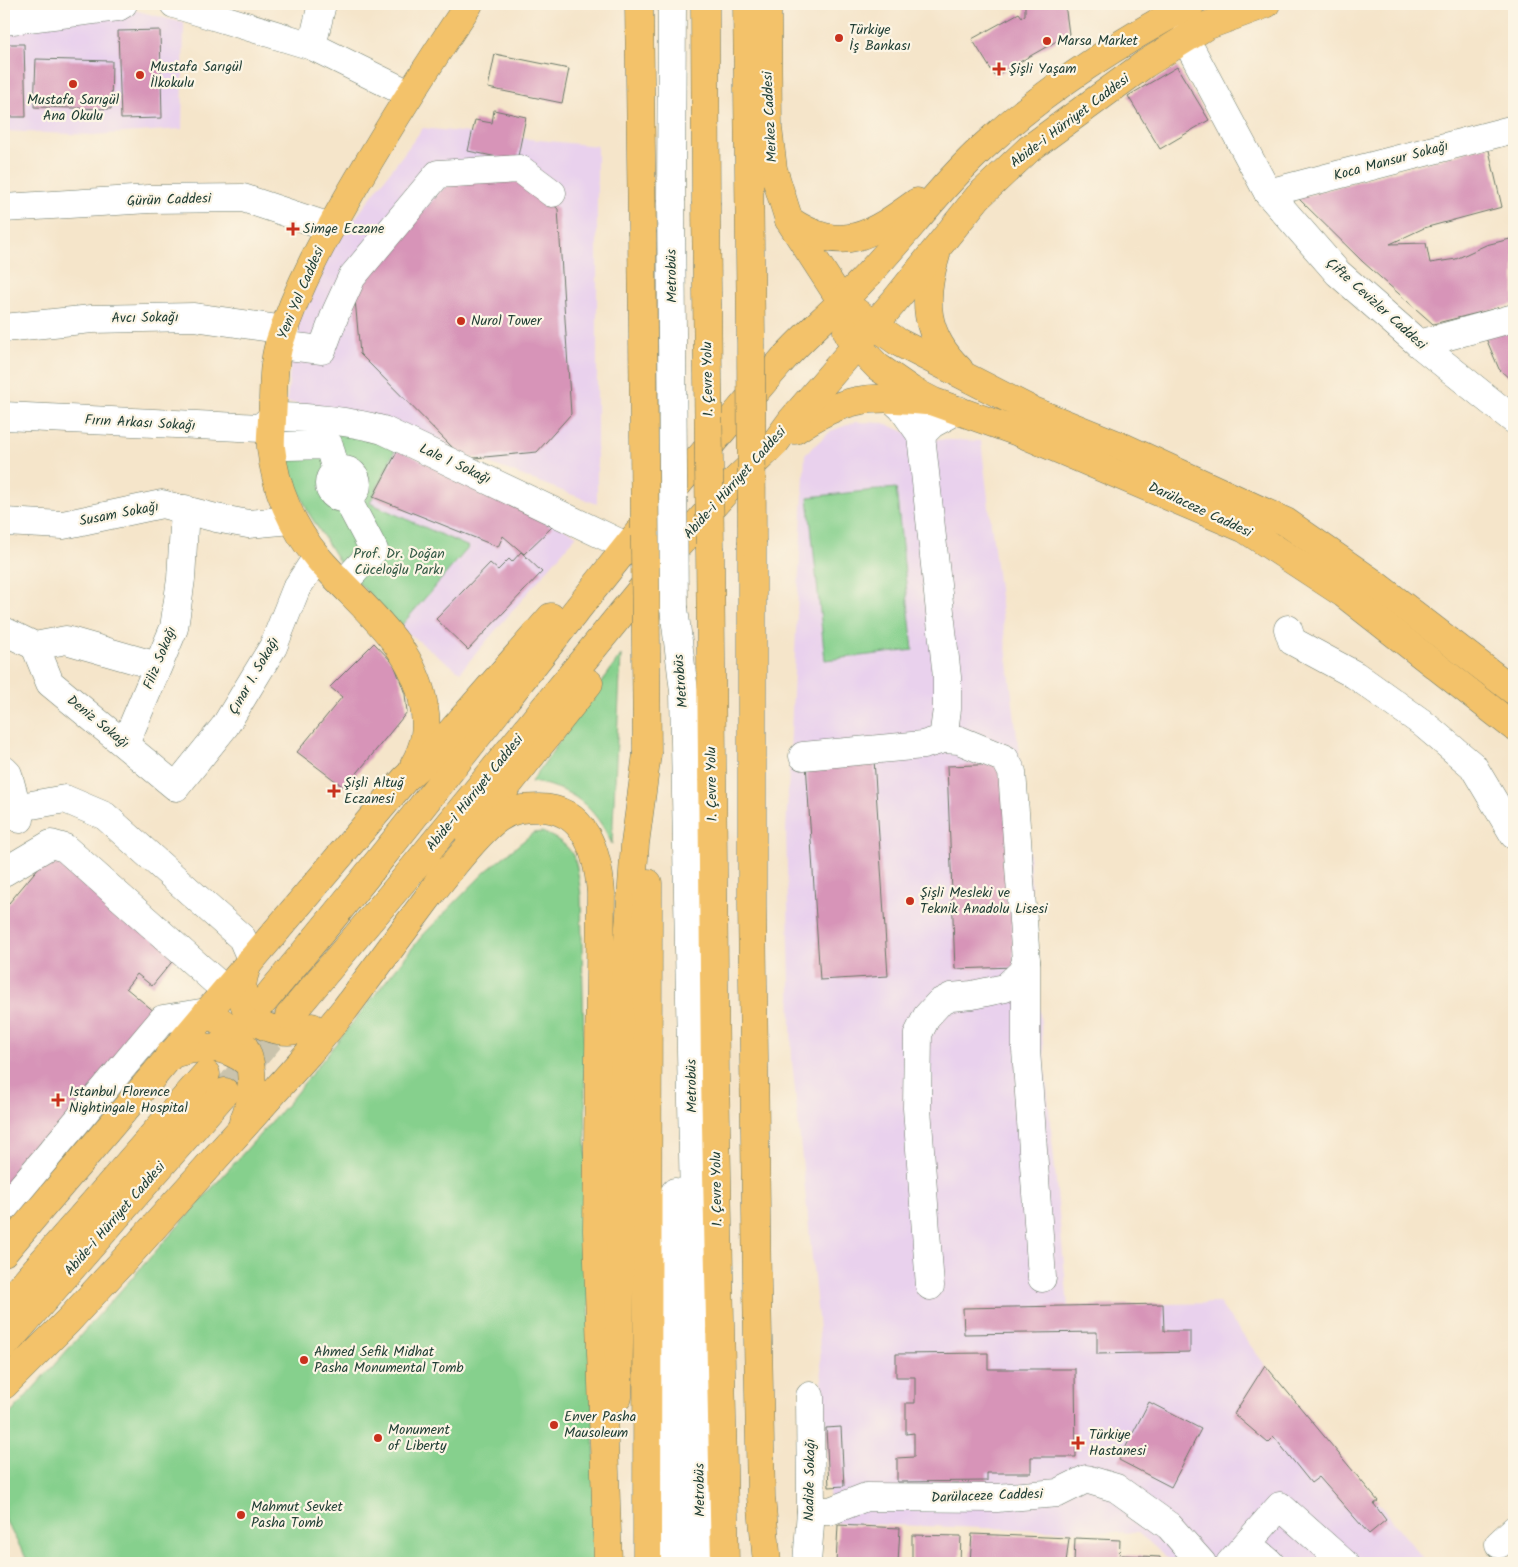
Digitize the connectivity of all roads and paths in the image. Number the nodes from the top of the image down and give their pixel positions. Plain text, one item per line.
1 (123, 4) edge
2 (174, 4) edge
3 (322, 4) edge
4 (469, 4) edge
5 (639, 4) edge
6 (672, 4) edge
7 (705, 4) edge
8 (747, 4) edge
9 (767, 4) edge
10 (1266, 4) edge
11 (1177, 7) edge
12 (4, 21) edge
13 (1185, 38) junction
14 (312, 46) junction
15 (409, 94) junction
16 (1514, 129) edge
17 (957, 174) junction
18 (552, 193) dead end
19 (1268, 193) junction
20 (4, 208) edge
21 (790, 220) junction
22 (330, 227) junction
23 (940, 244) junction
24 (842, 302) junction
25 (1514, 318) edge
26 (874, 324) junction
27 (4, 328) edge
28 (282, 337) junction
29 (1419, 344) junction
30 (857, 345) junction
31 (833, 374) junction
32 (967, 376) junction
33 (891, 398) junction
34 (946, 406) junction
35 (4, 416) edge
36 (272, 417) junction
37 (1514, 420) edge
38 (920, 435) junction
39 (775, 443) junction
40 (287, 446) dead end
41 (185, 509) junction
42 (292, 520) junction
43 (4, 522) edge
44 (619, 556) junction
45 (317, 557) junction
46 (666, 559) junction
47 (351, 575) dead end
48 (674, 608) junction
49 (1288, 629) dead end
50 (4, 631) edge
51 (35, 646) junction
52 (157, 666) junction
53 (1514, 691) edge
54 (1514, 727) edge
55 (943, 739) junction
56 (124, 744) junction
57 (646, 754) junction
58 (803, 756) dead end
59 (4, 770) edge
60 (405, 779) junction
61 (176, 787) joint
62 (11, 815) edge
63 (1514, 835) edge
64 (4, 872) edge
65 (433, 891) junction
66 (251, 959) junction
67 (1026, 961) junction
68 (225, 990) junction
69 (264, 1001) tunnel mouth
70 (345, 1009) junction
71 (208, 1012) junction
72 (289, 1016) tunnel mouth
73 (170, 1055) junction
74 (248, 1063) junction
75 (206, 1074) tunnel mouth
76 (226, 1092) tunnel mouth
77 (242, 1126) junction
78 (4, 1208) edge
79 (6, 1239) edge
80 (1042, 1278) dead end
81 (930, 1286) dead end
82 (4, 1306) edge
83 (4, 1346) edge
84 (4, 1385) edge
85 (810, 1396) dead end
86 (761, 1497) junction
87 (820, 1511) junction
88 (1239, 1554) edge
89 (608, 1563) edge
90 (617, 1563) edge
91 (647, 1563) edge
92 (675, 1563) edge
93 (701, 1563) edge
94 (725, 1563) edge
95 (756, 1563) edge
96 (768, 1563) edge
97 (807, 1563) edge
98 (1202, 1563) edge
99 (1270, 1563) edge
100 (1344, 1563) edge

1 - 12 street
2 - 14 street
3 - 14 street
4 - 15 main road, Yeni Yol Caddesi
5 - 57 main road, bridge
6 - 48 street, Metrobüs, bridge
7 - 94 main road, 1. Çevre Yolu, bridge
8 - 86 main road, bridge
9 - 21 main road, Merkez Caddesi
10 - 13 main road, Abide-i Hürriyet Caddesi
11 - 13 main road
11 - 17 main road
13 - 19 street, Çifte Cevizler Caddesi
13 - 23 main road, Abide-i Hürriyet Caddesi
14 - 15 street
15 - 22 main road, Yeni Yol Caddesi
16 - 19 street, Koca Mansur Sokağı
17 - 21 main road
17 - 24 main road
18 - 28 street, Avcı Sokağı
19 - 29 street, Çifte Cevizler Caddesi
20 - 22 street, Gürün Caddesi
21 - 24 main road, Merkez Caddesi
22 - 28 main road, Yeni Yol Caddesi
23 - 26 main road, Abide-i Hürriyet Caddesi
23 - 32 main road
24 - 26 main road, Darülaceze Caddesi
24 - 30 main road, Darülaceze Caddesi
24 - 31 main road
24 - 44 main road
25 - 29 street
26 - 30 main road, Abide-i Hürriyet Caddesi
26 - 32 main road, Darülaceze Caddesi
27 - 28 street, Avcı Sokağı
28 - 36 main road, Yeni Yol Caddesi
29 - 37 street, Çifte Cevizler Caddesi
30 - 31 main road, Abide-i Hürriyet Caddesi
30 - 34 main road, Darülaceze Caddesi
31 - 39 main road, Abide-i Hürriyet Caddesi
32 - 53 main road, Darülaceze Caddesi
33 - 34 main road
33 - 38 street
33 - 39 main road
34 - 38 street
34 - 54 main road, Darülaceze Caddesi
35 - 36 street, Fırın Arkası Sokağı
36 - 42 main road, Yeni Yol Caddesi
36 - 44 street, Lale 1 Sokağı
38 - 55 street
39 - 46 main road, Abide-i Hürriyet Caddesi
40 - 47 street
41 - 42 street, Susam Sokağı
41 - 43 street, Susam Sokağı
41 - 52 street, Filiz Sokağı
42 - 45 main road, Yeni Yol Caddesi
44 - 60 main road
44 - 69 main road
45 - 60 main road, Yeni Yol Caddesi
45 - 61 street, Çınar 1. Sokağı
46 - 65 main road
46 - 72 main road, Abide-i Hürriyet Caddesi
48 - 92 street, Metrobüs
48 - 93 street, Metrobüs
49 - 63 street
50 - 51 street
51 - 52 street
51 - 56 street, Deniz Sokağı
52 - 56 street, Filiz Sokağı
55 - 58 street
55 - 67 street
56 - 61 street, Deniz Sokağı
57 - 90 main road
57 - 91 main road
59 - 62 street
60 - 66 main road
62 - 66 street
64 - 68 street
65 - 70 main road
65 - 89 main road
66 - 68 main road
66 - 70 main road
67 - 80 street
67 - 81 street
68 - 71 main road
70 - 77 main road
71 - 73 main road
71 - 74 main road
71 - 78 street
73 - 74 main road
73 - 79 main road
74 - 77 main road
75 - 82 main road, Abide-i Hürriyet Caddesi
76 - 83 main road, Abide-i Hürriyet Caddesi
77 - 84 main road
85 - 87 street, Nadide Sokağı
86 - 95 main road
86 - 96 main road
87 - 97 street, Nadide Sokağı
87 - 98 street, Darülaceze Caddesi
88 - 99 street
88 - 100 street

